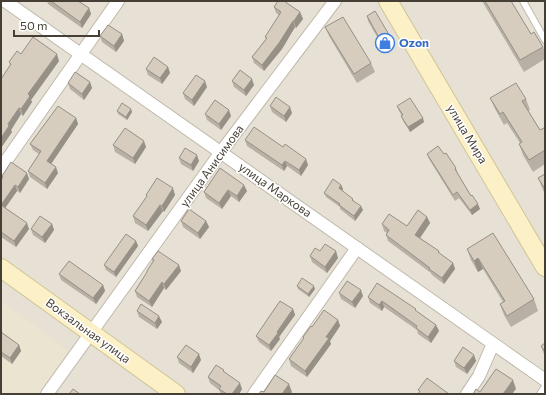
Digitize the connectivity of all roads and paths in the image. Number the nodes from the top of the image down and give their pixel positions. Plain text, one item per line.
1 (5, 1) edge
2 (118, 1) edge
3 (335, 1) edge
4 (388, 1) edge
5 (523, 1) edge
6 (545, 40) edge
7 (80, 54) junction
8 (221, 152) junction
9 (1, 168) edge
10 (357, 248) junction
11 (545, 267) edge
12 (1, 268) edge
13 (91, 333) junction
14 (494, 344) junction
15 (545, 380) edge
16 (545, 386) edge
17 (47, 394) edge
18 (176, 394) edge
19 (254, 394) edge
20 (467, 394) edge
21 (540, 394) edge

1 - 7 street, улица Маркова
2 - 7 street
3 - 8 street, улица Анисимова
4 - 11 main road, улица Мира
5 - 6 lane
7 - 8 street, улица Маркова
7 - 9 street
8 - 10 street, улица Маркова
8 - 13 street, улица Анисимова
10 - 14 street, улица Маркова
10 - 19 street
12 - 13 main road, Вокзальная улица
13 - 17 street, улица Анисимова
13 - 18 main road, Вокзальная улица
14 - 15 street, улица Маркова
14 - 20 street
16 - 21 lane

